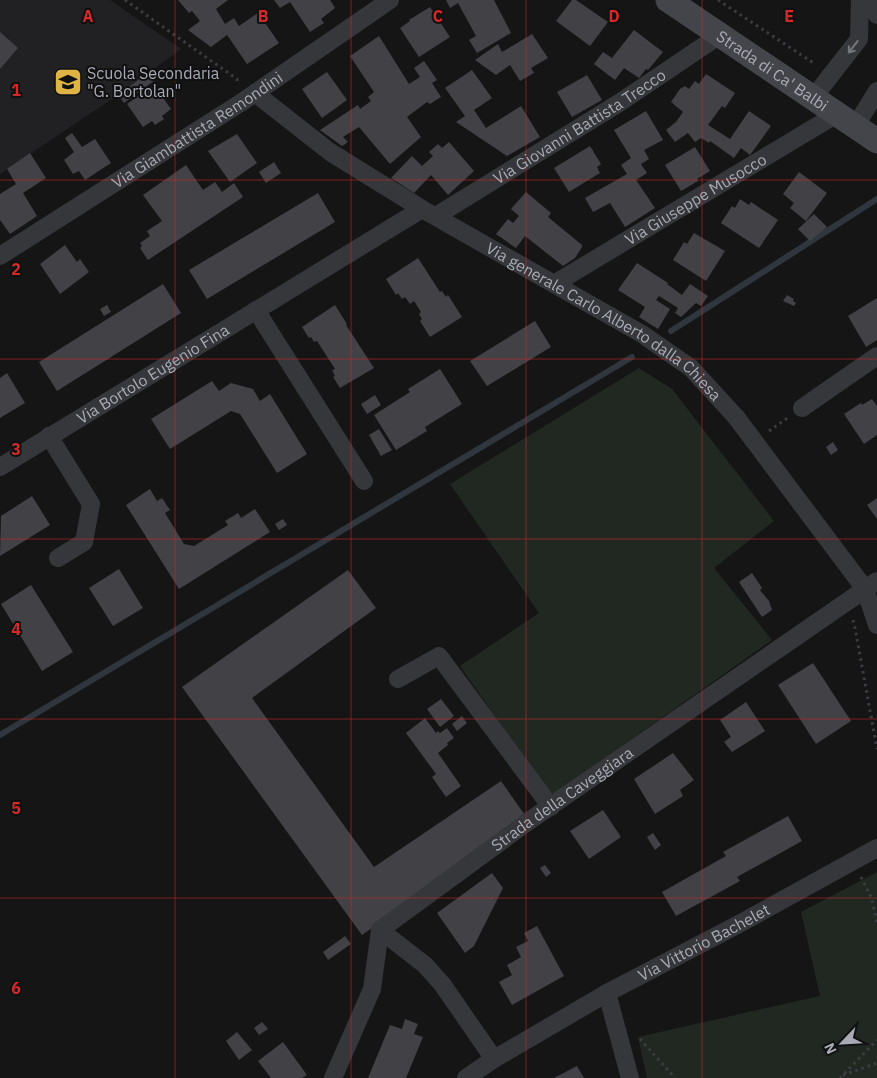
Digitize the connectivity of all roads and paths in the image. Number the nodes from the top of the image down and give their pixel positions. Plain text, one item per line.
1 (390, 0) edge
2 (668, 0) edge
3 (718, 0) edge
4 (860, 0) edge
5 (869, 0) edge
6 (877, 15) edge
7 (720, 35) junction
8 (831, 75) junction
9 (877, 91) edge
10 (256, 93) junction
11 (813, 98) junction
12 (846, 120) junction
13 (877, 141) edge
14 (429, 212) junction
15 (0, 256) edge
16 (554, 284) junction
17 (256, 310) junction
18 (877, 356) edge
19 (802, 408) joint
20 (50, 436) junction
21 (754, 442) junction
22 (0, 467) edge
23 (364, 481) dead end
24 (58, 558) dead end
25 (871, 585) edge
26 (846, 603) junction
27 (877, 625) edge
28 (398, 679) dead end
29 (877, 750) edge
30 (551, 807) junction
31 (877, 848) edge
32 (853, 861) junction
33 (877, 922) edge
34 (380, 930) junction
35 (607, 993) junction
36 (620, 1038) junction
37 (877, 1040) edge
38 (494, 1059) junction
39 (877, 1063) edge
40 (841, 1077) edge
41 (333, 1078) edge
42 (466, 1078) edge
43 (630, 1078) edge
44 (674, 1078) edge

1 - 10 street, Via Giambattista Remondini
2 - 7 main road, Strada di Ca' Balbi
3 - 8 path
4 -> 8 street
5 - 6 street
7 - 11 main road, Strada di Ca' Balbi
7 - 14 street, Via Giovanni Battista Trecco
8 - 11 street
9 - 12 street
10 - 14 street, Via generale Carlo Alberto dalla Chiesa
10 - 15 street, Via Giambattista Remondini
11 - 12 main road, Strada di Ca' Balbi
12 - 13 main road, Strada di Ca' Balbi
12 - 16 street, Via Giuseppe Musocco
14 - 16 street, Via generale Carlo Alberto dalla Chiesa
14 - 17 street, Via Bortolo Eugenio Fina
16 - 21 street, Via generale Carlo Alberto dalla Chiesa
17 - 20 street, Via Bortolo Eugenio Fina
17 - 23 street
18 - 19 street
19 - 21 path
20 - 22 street, Via Bortolo Eugenio Fina
20 - 24 street
21 - 25 street, Via generale Carlo Alberto dalla Chiesa
25 - 26 street, Strada della Caveggiara
25 - 27 street, Via generale Carlo Alberto dalla Chiesa
26 - 29 path
26 - 30 street, Strada della Caveggiara
28 - 30 street
30 - 34 street, Strada della Caveggiara
31 - 32 street, Via Vittorio Bachelet
32 - 33 path
32 - 35 street, Via Vittorio Bachelet
34 - 38 street
34 - 41 street
35 - 36 street
35 - 38 street, Via Vittorio Bachelet
36 - 43 street
36 - 44 path
37 - 40 path
38 - 42 street, Via Vittorio Bachelet
39 - 40 path

